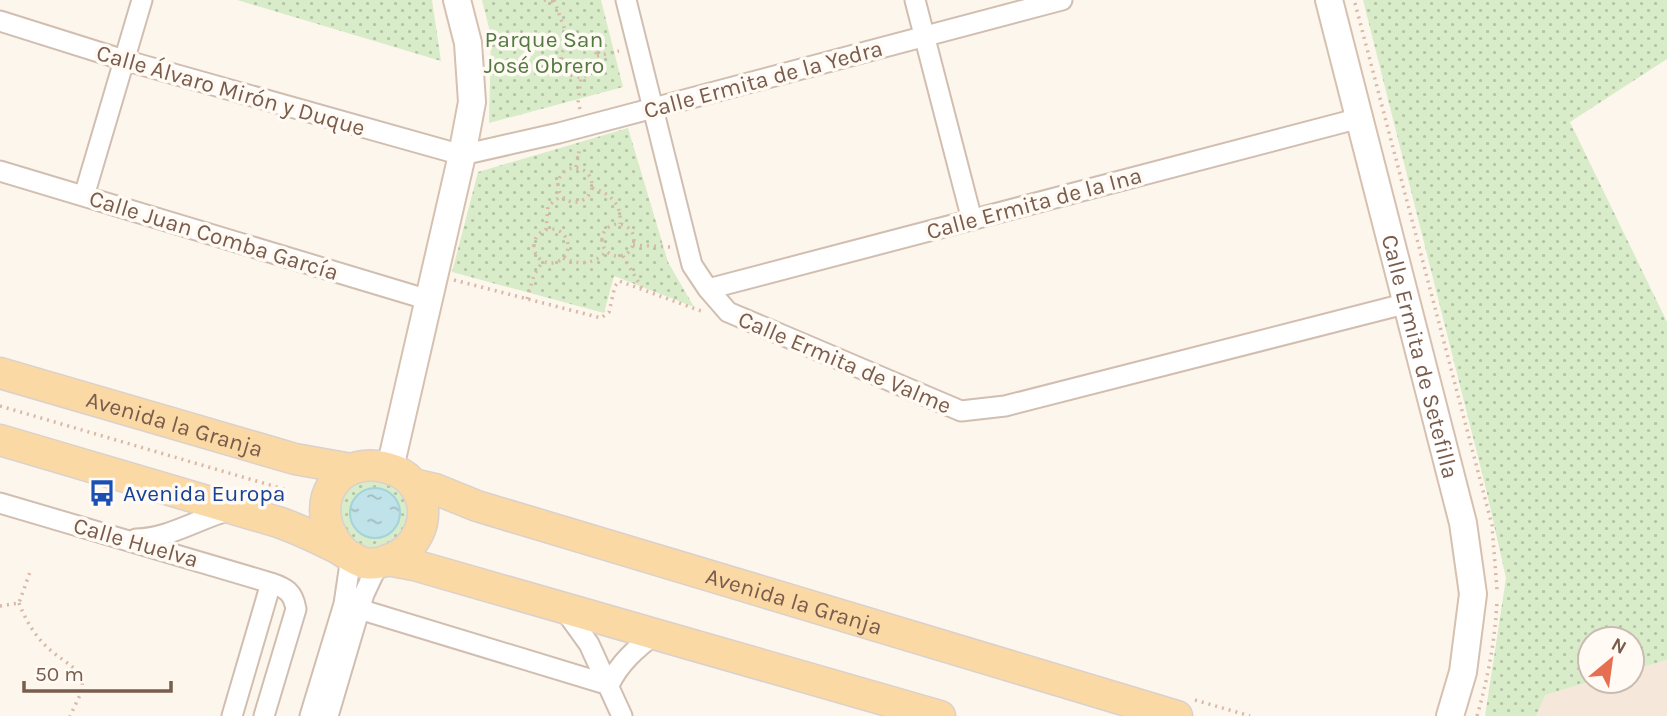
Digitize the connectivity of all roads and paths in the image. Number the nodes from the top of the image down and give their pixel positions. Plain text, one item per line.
1 (142, 0) edge
2 (457, 0) edge
3 (544, 0) edge
4 (626, 0) edge
5 (915, 0) edge
6 (1062, 0) edge
7 (1329, 0) edge
8 (554, 1) edge
9 (0, 21) edge
10 (924, 36) junction
11 (570, 44) junction
12 (124, 60) junction
13 (581, 77) junction
14 (652, 108) junction
15 (1360, 118) junction
16 (585, 126) junction
17 (462, 155) junction
18 (0, 171) edge
19 (592, 188) junction
20 (562, 195) junction
21 (84, 196) junction
22 (972, 219) junction
23 (620, 224) junction
24 (546, 230) junction
25 (687, 244) junction
26 (634, 245) junction
27 (606, 251) junction
28 (623, 256) junction
29 (563, 258) junction
30 (543, 261) junction
31 (432, 288) junction
32 (644, 291) junction
33 (713, 295) junction
34 (527, 299) junction
35 (1408, 303) junction
36 (0, 373) edge
37 (0, 407) edge
38 (0, 440) edge
39 (295, 459) junction
40 (351, 469) junction
41 (402, 476) junction
42 (287, 489) junction
43 (0, 503) edge
44 (234, 509) junction
45 (278, 522) junction
46 (124, 539) junction
47 (365, 558) junction
48 (30, 572) dead end
49 (271, 583) junction
50 (19, 604) junction
51 (0, 606) edge
52 (562, 607) junction
53 (359, 609) junction
54 (656, 633) junction
55 (609, 685) junction
56 (70, 716) edge
57 (232, 716) edge
58 (264, 716) edge
59 (310, 716) edge
60 (328, 716) edge
61 (622, 716) edge
62 (940, 716) edge
63 (1177, 716) edge
64 (1450, 716) edge

1 - 12 street
2 - 17 street
3 - 8 path
4 - 14 street, Calle Ermita de Valme
5 - 10 street
6 - 10 street, Calle Ermita de la Yedra
7 - 15 street, Calle Ermita de Setefilla
8 - 11 path
9 - 12 street, Calle Álvaro Mirón y Duque
10 - 14 street, Calle Ermita de la Yedra
10 - 22 street
11 - 13 path
11 - 13 path
12 - 17 street, Calle Álvaro Mirón y Duque
12 - 21 street
13 - 16 path
14 - 16 street, Calle Ermita de la Yedra
14 - 25 street, Calle Ermita de Valme
15 - 22 street, Calle Ermita de la Ina
15 - 35 street, Calle Ermita de Setefilla
16 - 17 street, Calle Ermita de la Yedra
17 - 31 street
18 - 21 street, Calle Juan Comba García
19 - 20 path
19 - 20 path
19 - 23 path
20 - 24 path
21 - 31 street, Calle Juan Comba García
22 - 33 street, Calle Ermita de la Ina
23 - 26 path
23 - 27 path
24 - 29 path
24 - 30 path
25 - 26 path
25 - 33 street, Calle Ermita de Valme
26 - 28 path
27 - 28 path
27 - 29 path
28 - 32 path
29 - 30 path
30 - 34 path
31 - 34 path
31 - 41 street
32 - 33 path
32 - 34 path
33 - 35 street, Calle Ermita de Valme
35 - 64 street, Calle Ermita de Setefilla
36 - 39 main road, Avenida la Granja
37 - 42 path
38 - 44 main road
39 - 40 main road, Avenida la Granja
39 - 42 path
40 - 41 main road, Avenida la Granja
40 - 47 main road
41 - 47 main road
41 - 63 main road, Avenida la Granja
42 - 45 path
43 - 46 street, Calle Huelva
44 - 45 main road
44 - 46 street
45 - 47 main road
46 - 49 street, Calle Huelva
47 - 52 main road
47 - 53 street
47 - 59 street
48 - 50 path
49 - 57 street
49 - 58 street, Calle Huelva
50 - 51 path
50 - 56 path
52 - 54 main road
52 - 55 street
53 - 55 street
53 - 60 street
54 - 55 street
54 - 62 main road
55 - 61 street

